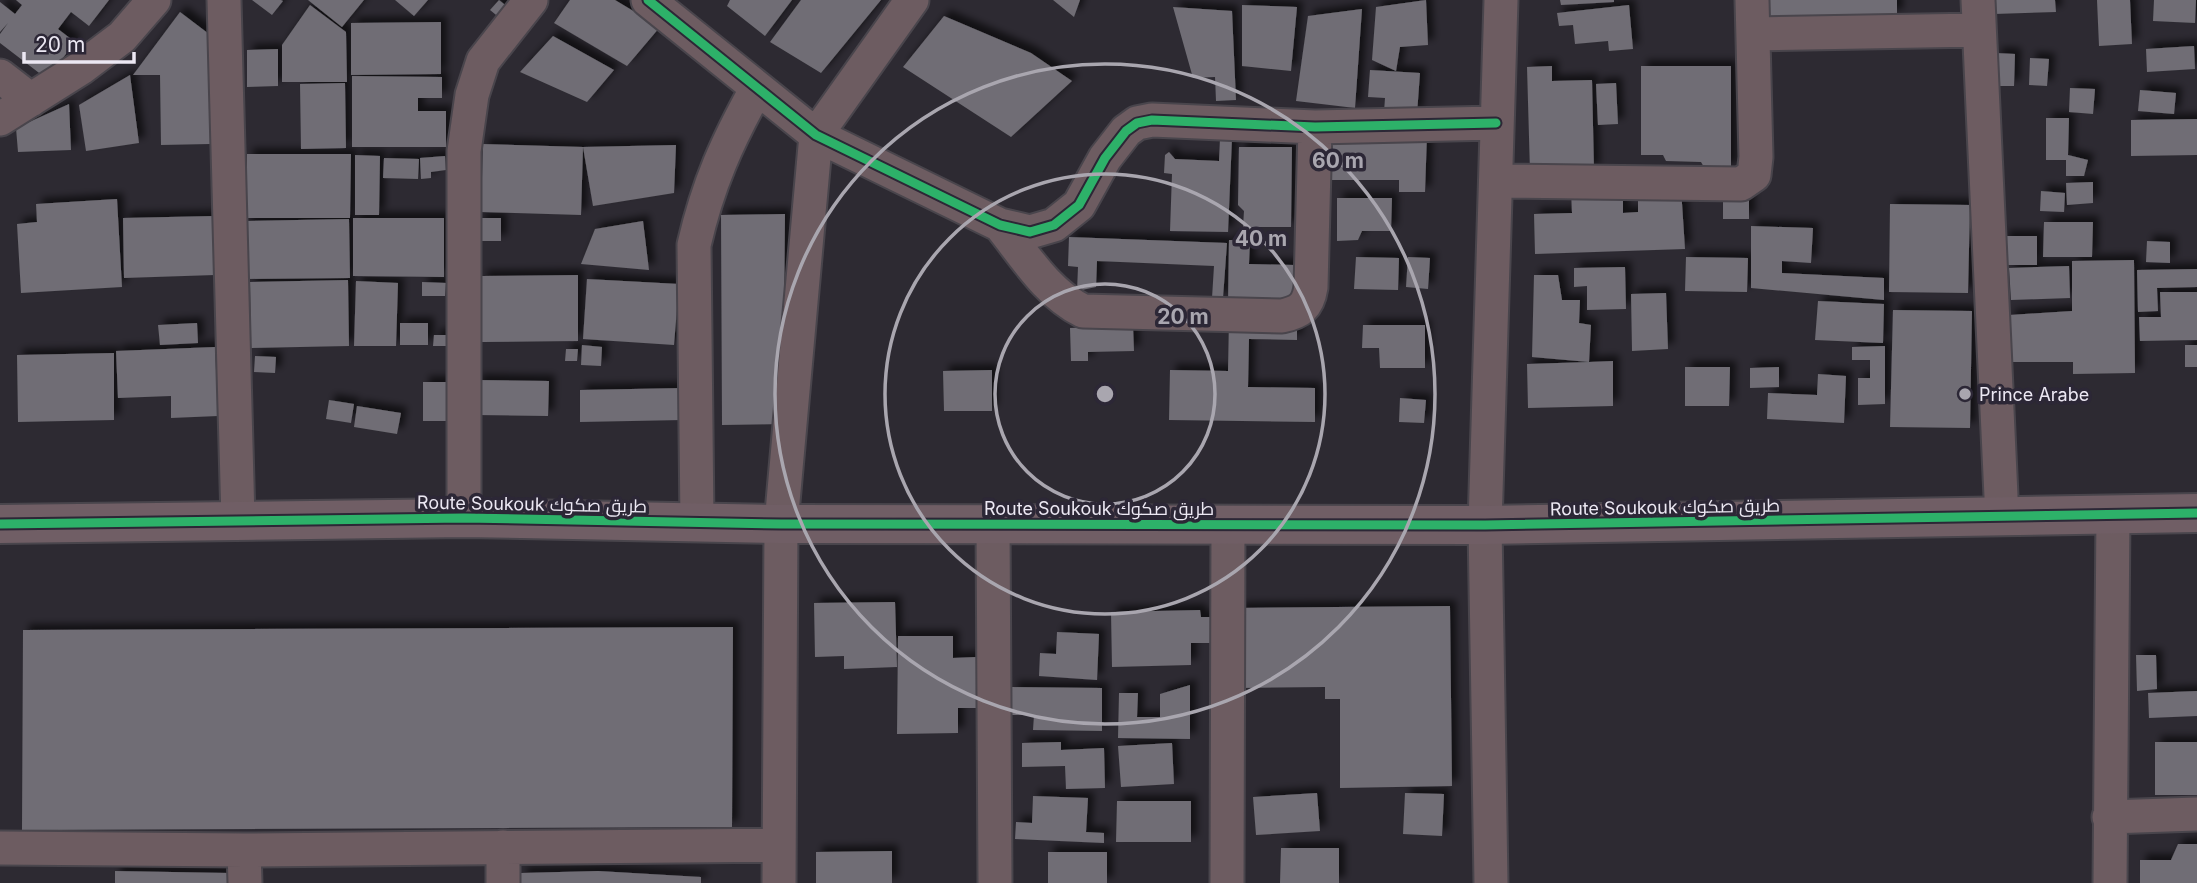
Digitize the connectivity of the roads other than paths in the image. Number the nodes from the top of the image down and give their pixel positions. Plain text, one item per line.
1 (155, 0) edge
2 (225, 0) edge
3 (531, 0) edge
4 (648, 0) edge
5 (912, 0) edge
6 (1501, 0) edge
7 (1752, 0) edge
8 (1979, 15) edge
9 (1753, 34) junction
10 (0, 76) edge
11 (757, 88) junction
12 (31, 100) junction
13 (0, 118) edge
14 (1496, 123) junction
15 (1315, 127) junction
16 (816, 135) junction
17 (1497, 181) junction
18 (1000, 225) junction
19 (2197, 513) edge
20 (2113, 514) junction
21 (464, 518) junction
22 (2002, 518) junction
23 (238, 520) junction
24 (697, 522) junction
25 (781, 523) junction
26 (0, 524) edge
27 (993, 524) junction
28 (1228, 524) junction
29 (1485, 525) junction
30 (2197, 814) edge
31 (2109, 817) junction
32 (779, 845) junction
33 (503, 847) junction
34 (0, 848) edge
35 (244, 850) junction
36 (244, 883) edge
37 (503, 883) edge
38 (779, 883) edge
39 (995, 883) edge
40 (1227, 883) edge
41 (1491, 883) edge
42 (2110, 883) edge

1 - 12 street
2 - 23 street
3 - 21 street
4 - 11 street
5 - 16 street
6 - 14 street
7 - 9 street
8 - 9 street
8 - 22 street
9 - 17 street
10 - 12 street
11 - 16 street
11 - 24 street
12 - 13 street
14 - 15 street
14 - 17 street
15 - 18 street
15 - 18 street
16 - 18 street
16 - 25 street
17 - 29 street
19 - 20 street, Route Soukouk طريق صكوك
20 - 22 street, Route Soukouk طريق صكوك
20 - 31 street
21 - 23 street, Route Soukouk طريق صكوك
21 - 24 street, Route Soukouk طريق صكوك
22 - 29 street, Route Soukouk طريق صكوك
23 - 26 street, Route Soukouk طريق صكوك
24 - 25 street, Route Soukouk طريق صكوك
25 - 27 street, Route Soukouk طريق صكوك
25 - 32 street
27 - 28 street, Route Soukouk طريق صكوك
27 - 39 street
28 - 29 street, Route Soukouk طريق صكوك
28 - 40 street
29 - 41 street
30 - 31 street
31 - 42 street
32 - 33 street
32 - 38 street
33 - 35 street
33 - 37 street
34 - 35 street
35 - 36 street

